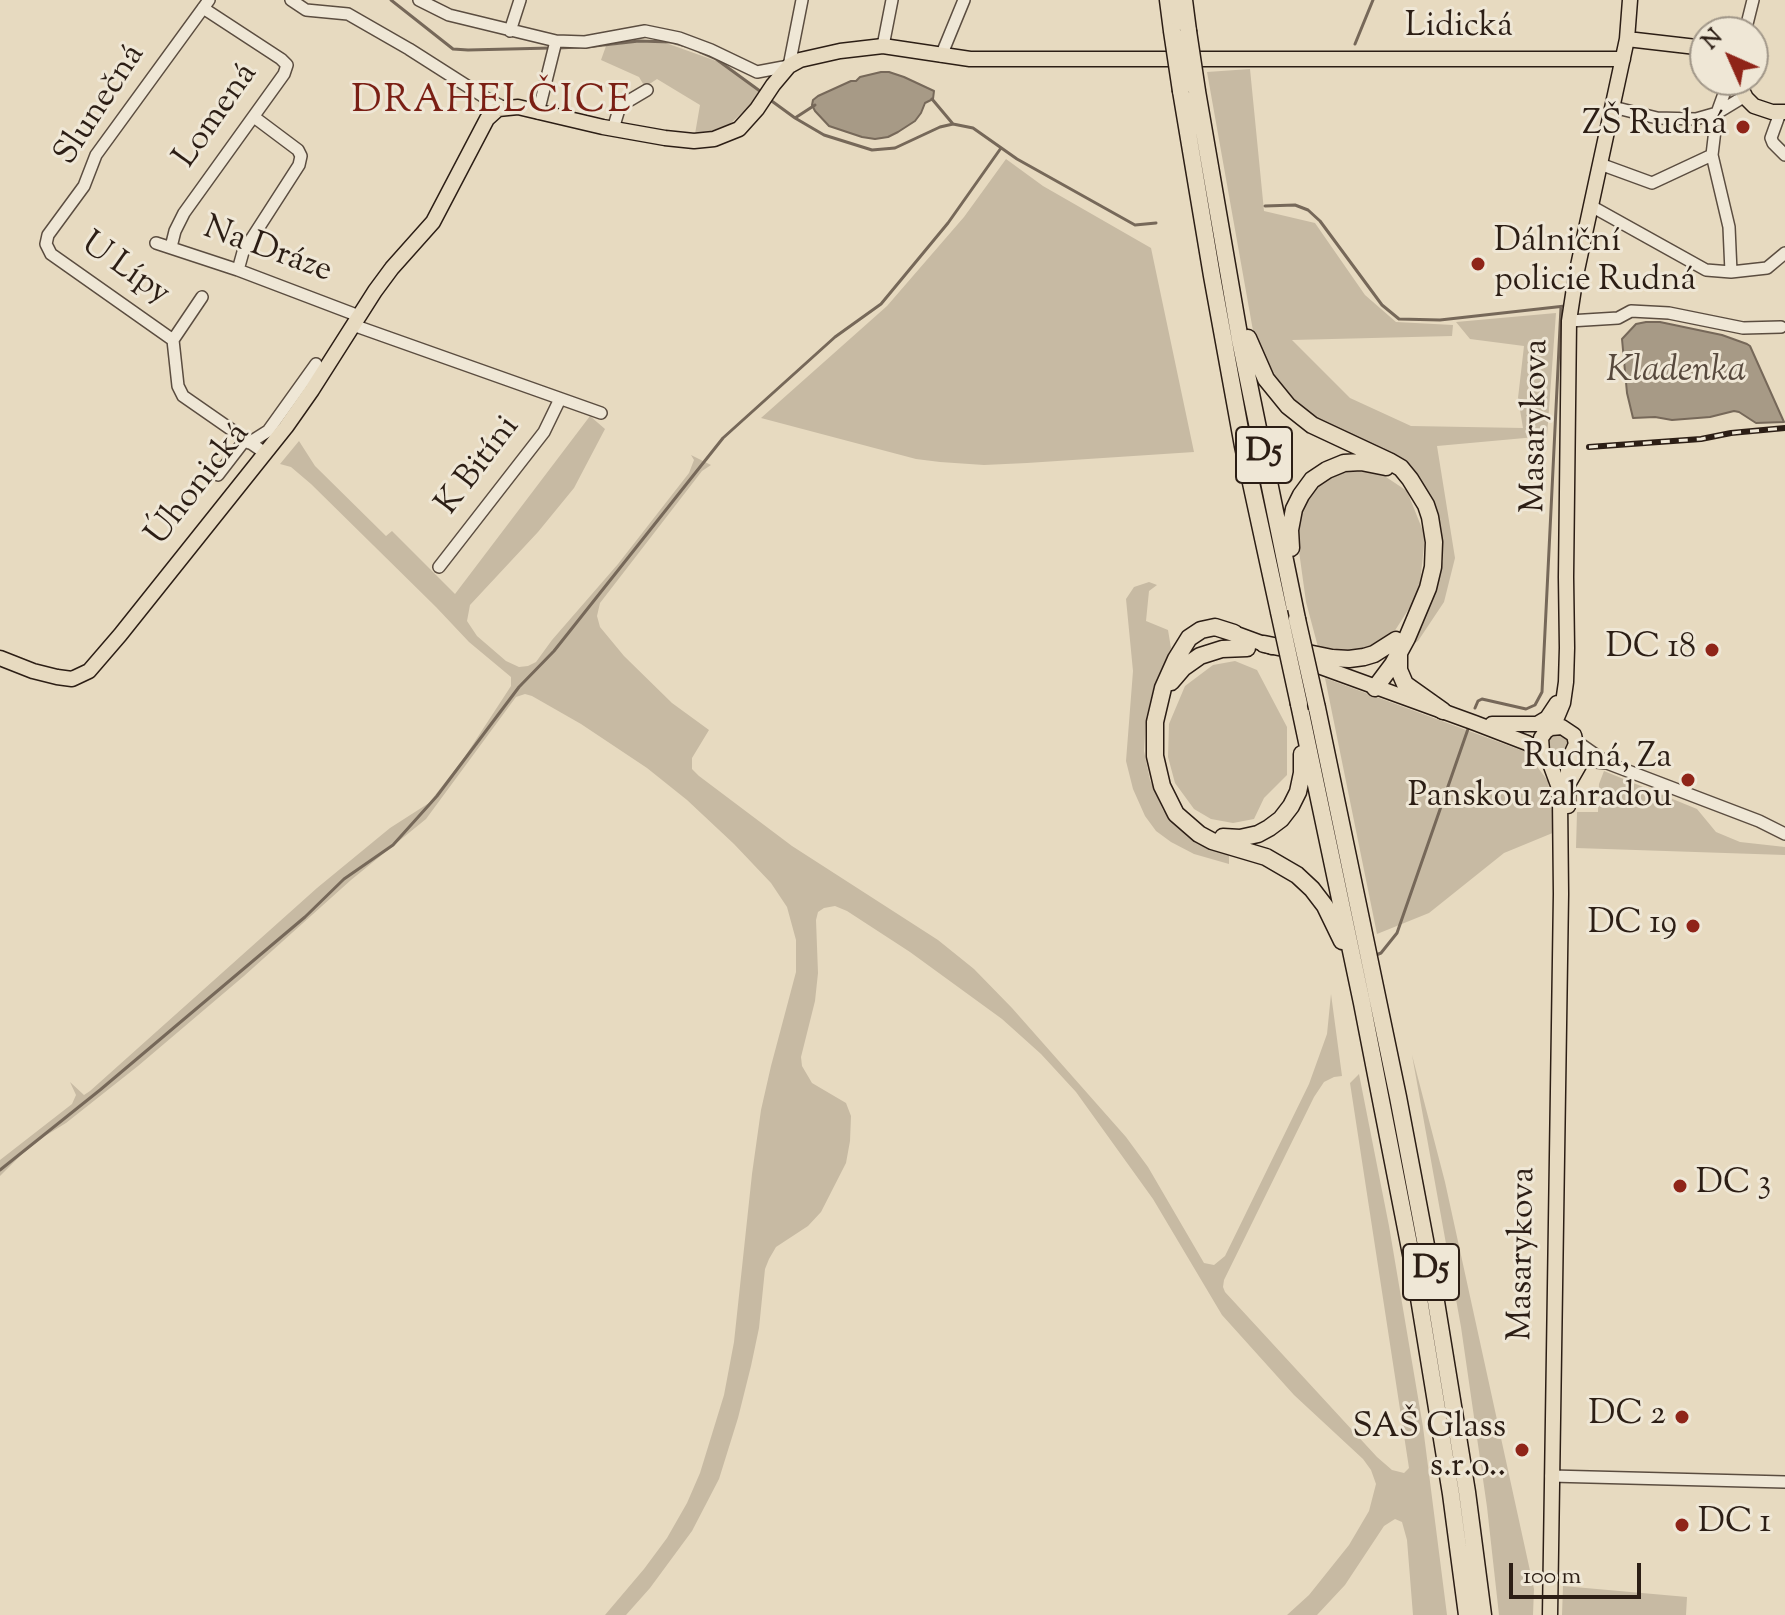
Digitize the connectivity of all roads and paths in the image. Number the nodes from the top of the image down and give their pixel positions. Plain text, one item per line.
1 (291, 0) edge
2 (419, 0) edge
3 (520, 0) edge
4 (802, 0) edge
5 (892, 0) edge
6 (964, 0) edge
7 (1168, 0) edge
8 (1184, 0) edge
9 (1630, 0) edge
10 (206, 4) edge
11 (510, 31) junction
12 (1180, 31) junction
13 (1627, 39) junction
14 (554, 46) junction
15 (883, 46) junction
16 (1689, 46) edge
17 (941, 56) junction
18 (1623, 59) junction
19 (789, 66) junction
20 (647, 90) dead end
21 (1189, 91) junction
22 (1723, 96) edge
23 (1745, 96) joint
24 (1613, 107) junction
25 (505, 108) junction
26 (1783, 112) edge
27 (538, 113) junction
28 (1717, 113) junction
29 (254, 117) junction
30 (613, 129) junction
31 (1712, 155) junction
32 (1785, 155) edge
33 (1600, 164) junction
34 (1591, 206) junction
35 (156, 243) dead end
36 (46, 244) joint
37 (171, 247) junction
38 (1785, 253) edge
39 (238, 270) junction
40 (1731, 272) junction
41 (1232, 291) junction
42 (202, 297) dead end
43 (356, 320) junction
44 (1569, 321) junction
45 (1781, 327) dead end
46 (173, 340) junction
47 (316, 364) dead end
48 (560, 399) junction
49 (601, 413) dead end
50 (247, 441) junction
51 (265, 453) junction
52 (218, 475) dead end
53 (1414, 485) junction
54 (439, 567) dead end
55 (1297, 619) junction
56 (1567, 619) junction
57 (1234, 633) joint
58 (1264, 644) junction
59 (1398, 646) junction
60 (1247, 648) joint
61 (0, 658) edge
62 (1312, 664) junction
63 (1375, 688) junction
64 (1299, 704) junction
65 (1443, 711) junction
66 (1156, 716) junction
67 (1475, 723) junction
68 (1501, 725) junction
69 (1548, 730) junction
70 (1573, 736) junction
71 (1545, 755) junction
72 (1573, 760) junction
73 (1607, 763) junction
74 (1185, 822) junction
75 (1785, 834) edge
76 (1561, 894) junction
77 (1362, 1003) junction
78 (1551, 1476) junction
79 (1785, 1482) edge
80 (1467, 1615) edge
81 (1483, 1615) edge
82 (1550, 1615) edge

1 - 25 street
2 - 11 street
3 - 11 street
4 - 19 street
5 - 15 street
6 - 17 street
7 - 12 highway, D5
8 - 12 highway, D5
9 - 13 main road, Masarykova
10 - 29 street, Lomená
10 - 36 street, Slunečná
11 - 14 street
12 - 21 highway, D5, bridge
13 - 16 main road
13 - 18 main road, Masarykova
14 - 19 street
14 - 27 street
15 - 17 main road, Lidická
15 - 19 main road, Lidická
17 - 18 main road, Lidická
18 - 24 main road, Masarykova
19 - 30 main road
20 - 30 street
21 - 41 highway, D5
21 - 64 highway, D5, bridge
22 - 28 street
23 - 26 main road
23 - 28 street
24 - 28 street
24 - 33 main road, Masarykova
25 - 27 main road
25 - 43 main road, Úhonická
26 - 32 street
27 - 30 main road
28 - 31 street
29 - 37 street, Lomená
29 - 39 street
31 - 33 street
31 - 40 street
33 - 34 main road, Masarykova
34 - 40 street
34 - 44 main road, Masarykova
35 - 37 street, Na Dráze
36 - 46 street, U Lípy
37 - 39 street, Na Dráze
38 - 40 street
39 - 43 street, Na Dráze
41 - 53 highway
41 - 55 highway, D5
42 - 46 street, U Lípy
43 - 48 street, Na Dráze
43 - 51 main road, Úhonická
44 - 45 street
44 - 56 main road, Masarykova
46 - 50 street, U Lípy
47 - 50 street
48 - 49 street, Na Dráze
48 - 54 street, K Bitíni
50 - 51 street, U Lípy
50 - 52 street
51 - 61 main road, Úhonická
53 - 55 highway
53 - 59 highway
55 - 81 highway, D5, bridge
56 - 68 main road
56 - 69 main road, Masarykova
56 - 70 main road, Masarykova
57 - 58 main road
57 - 66 highway
58 - 59 highway
58 - 62 main road
59 - 63 highway
59 - 65 highway
60 - 62 main road
60 - 66 highway
62 - 63 main road
63 - 65 main road
64 - 74 highway
64 - 77 highway, D5
65 - 67 main road
66 - 74 highway
67 - 68 main road
67 - 71 main road
68 - 69 main road
69 - 70 main road
69 - 71 main road
70 - 72 main road
70 - 73 street
71 - 72 main road
71 - 76 main road, Masarykova
72 - 73 street
72 - 76 main road, Masarykova
73 - 75 street
74 - 77 highway
76 - 78 main road, Masarykova
77 - 80 highway, D5
78 - 79 street
78 - 82 main road, Masarykova

